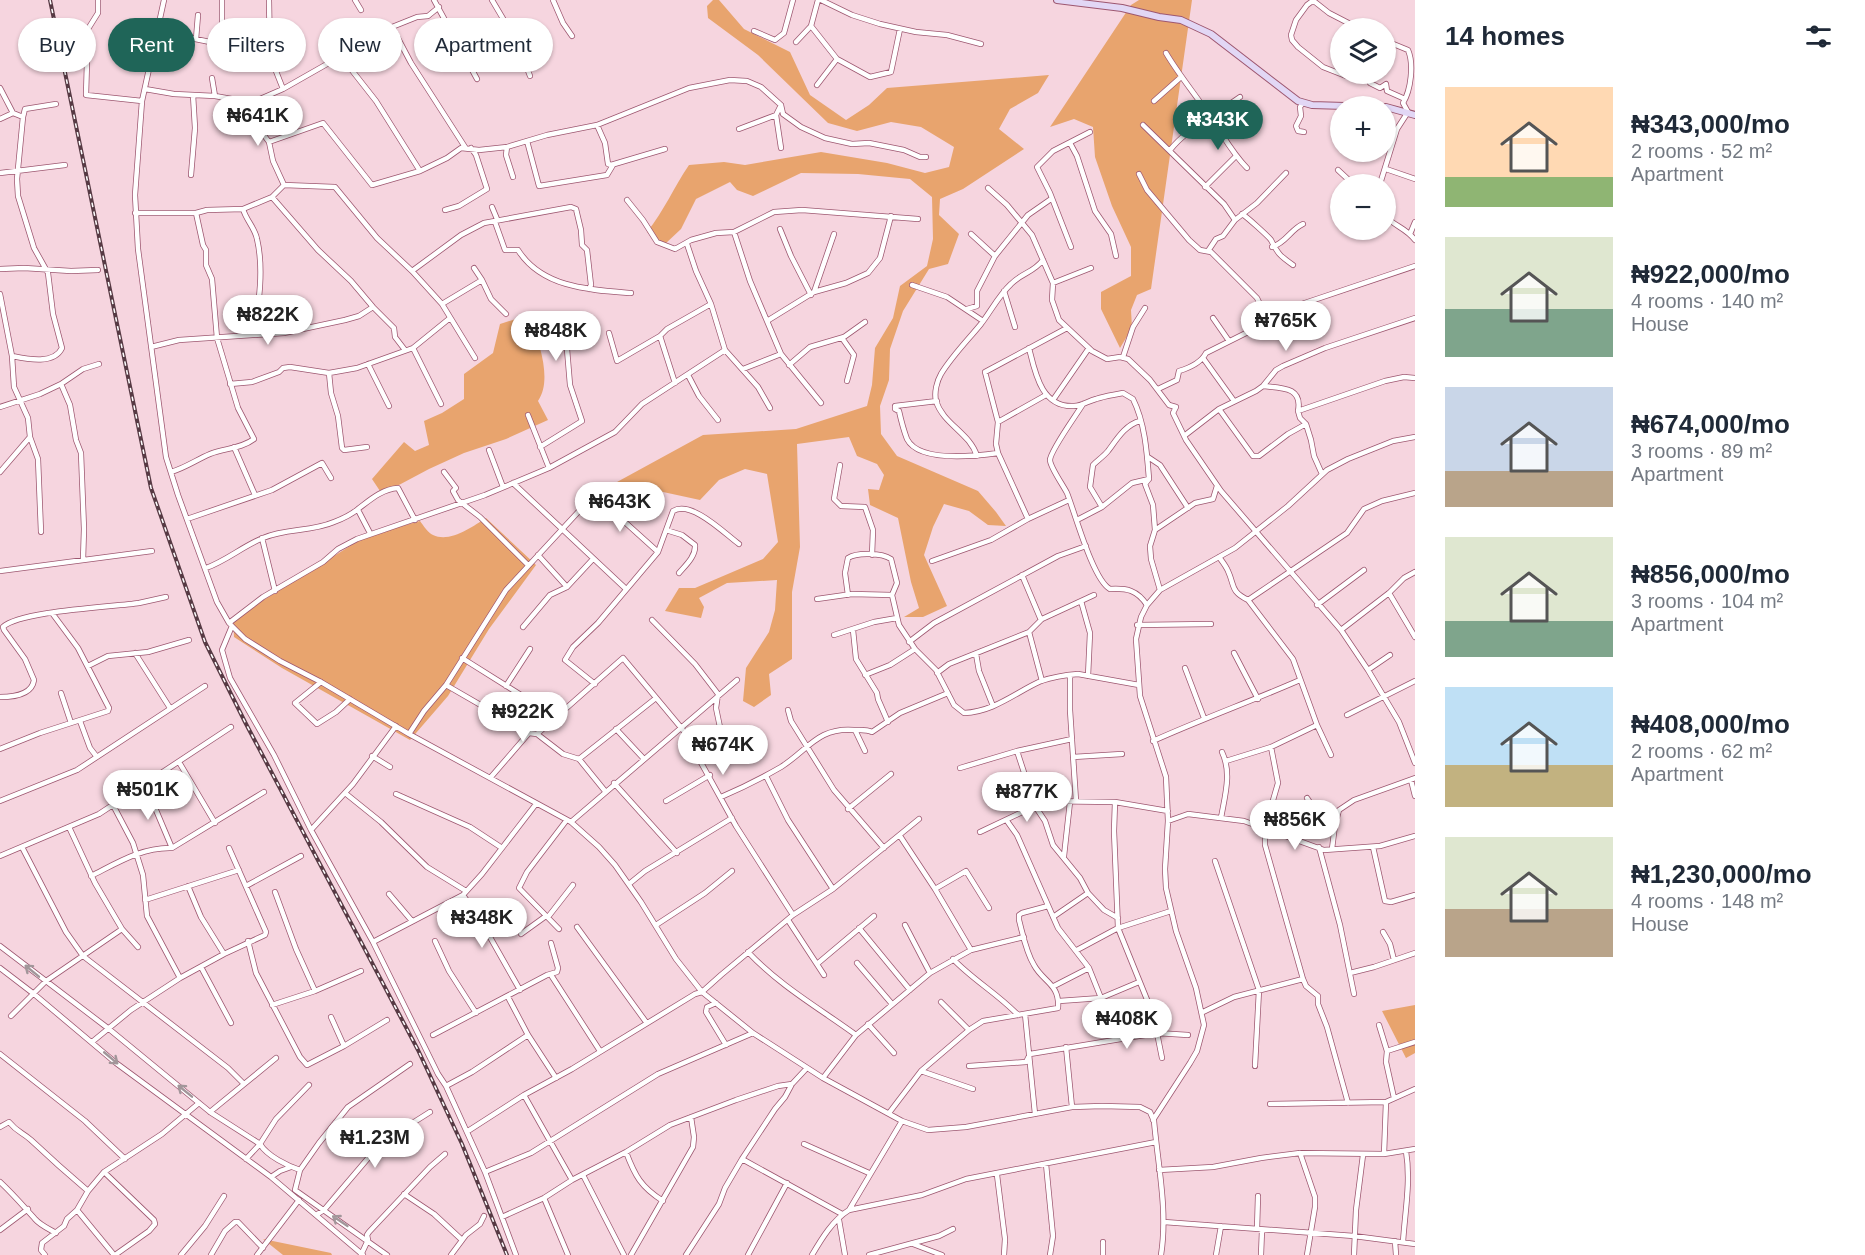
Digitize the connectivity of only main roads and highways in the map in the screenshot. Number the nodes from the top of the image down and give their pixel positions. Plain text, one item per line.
1 (1057, 0) edge
2 (1330, 106) edge
3 (1396, 110) edge
4 (1415, 115) edge

1 - 2 main road
3 - 4 main road

